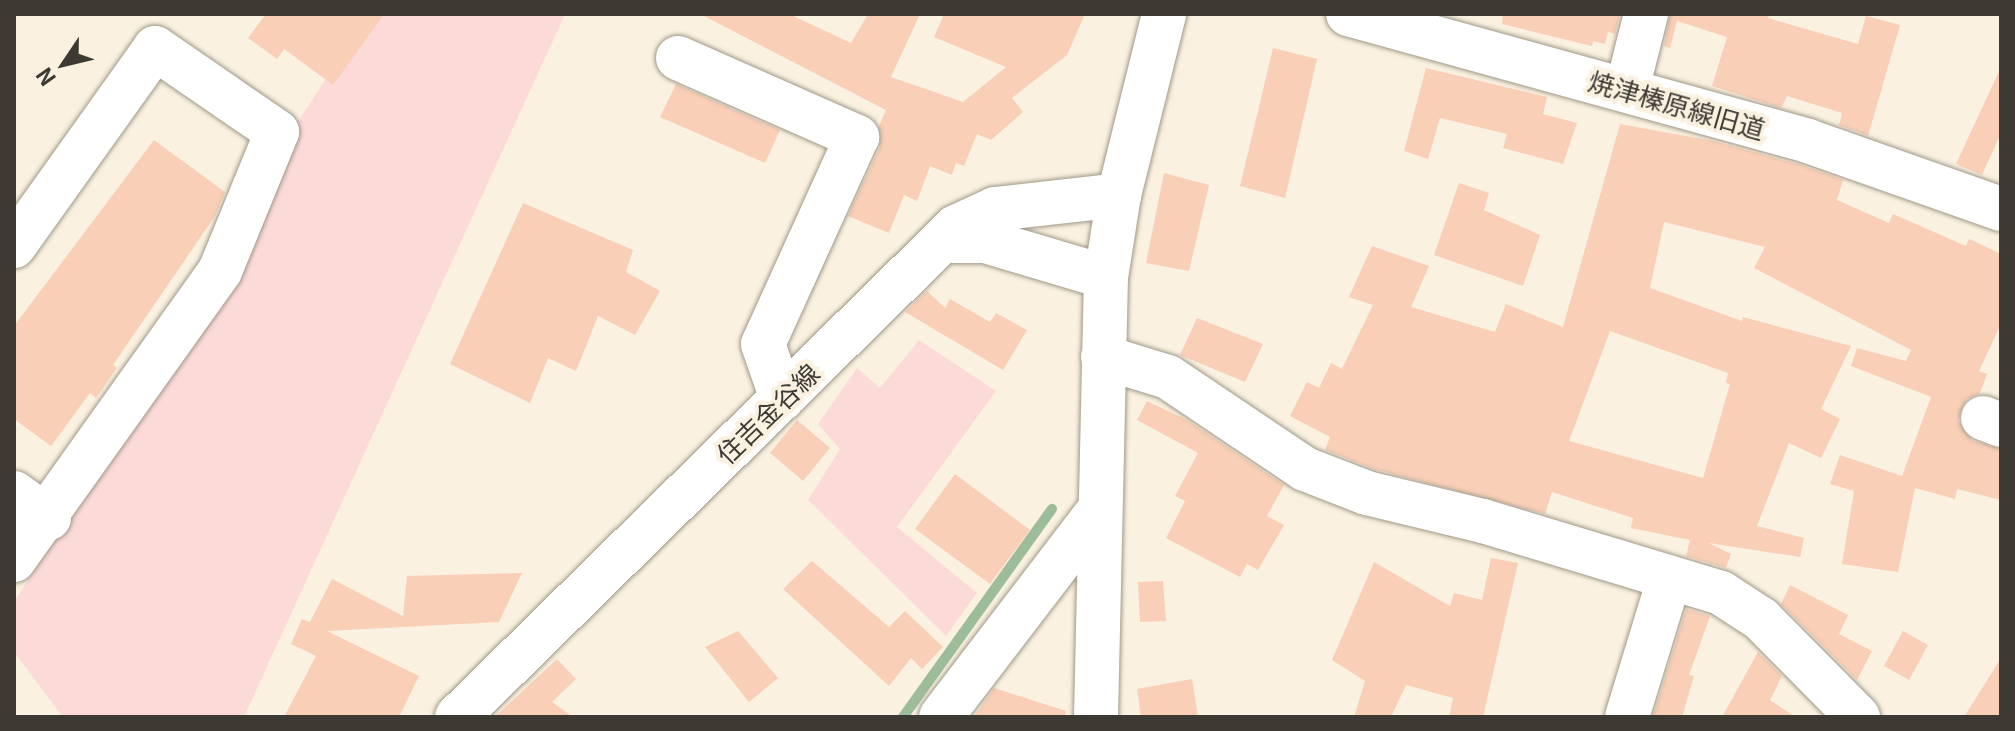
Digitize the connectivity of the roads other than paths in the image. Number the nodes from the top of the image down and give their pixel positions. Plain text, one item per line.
1 (1164, 14) edge
2 (1348, 14) edge
3 (1646, 14) edge
4 (678, 58) dead end
5 (1627, 89) junction
6 (1119, 195) junction
7 (2001, 209) edge
8 (946, 241) junction
9 (14, 246) edge
10 (1106, 277) junction
11 (1103, 357) junction
12 (782, 399) junction
13 (31, 505) edge
14 (1097, 513) junction
15 (14, 560) edge
16 (1669, 580) junction
17 (457, 717) edge
18 (941, 717) edge
19 (1096, 717) edge
20 (1627, 717) edge
21 (1858, 717) edge

1 - 6 street
2 - 5 street, 焼津榛原線旧道
3 - 5 street
4 - 12 street
5 - 7 street, 焼津榛原線旧道
6 - 8 street, 住吉金谷線
6 - 10 street
8 - 10 street
8 - 12 street, 住吉金谷線
9 - 13 street
10 - 11 street
11 - 14 street
11 - 16 street
12 - 17 street, 住吉金谷線
13 - 15 street
14 - 18 street
14 - 19 street
16 - 20 street
16 - 21 street

